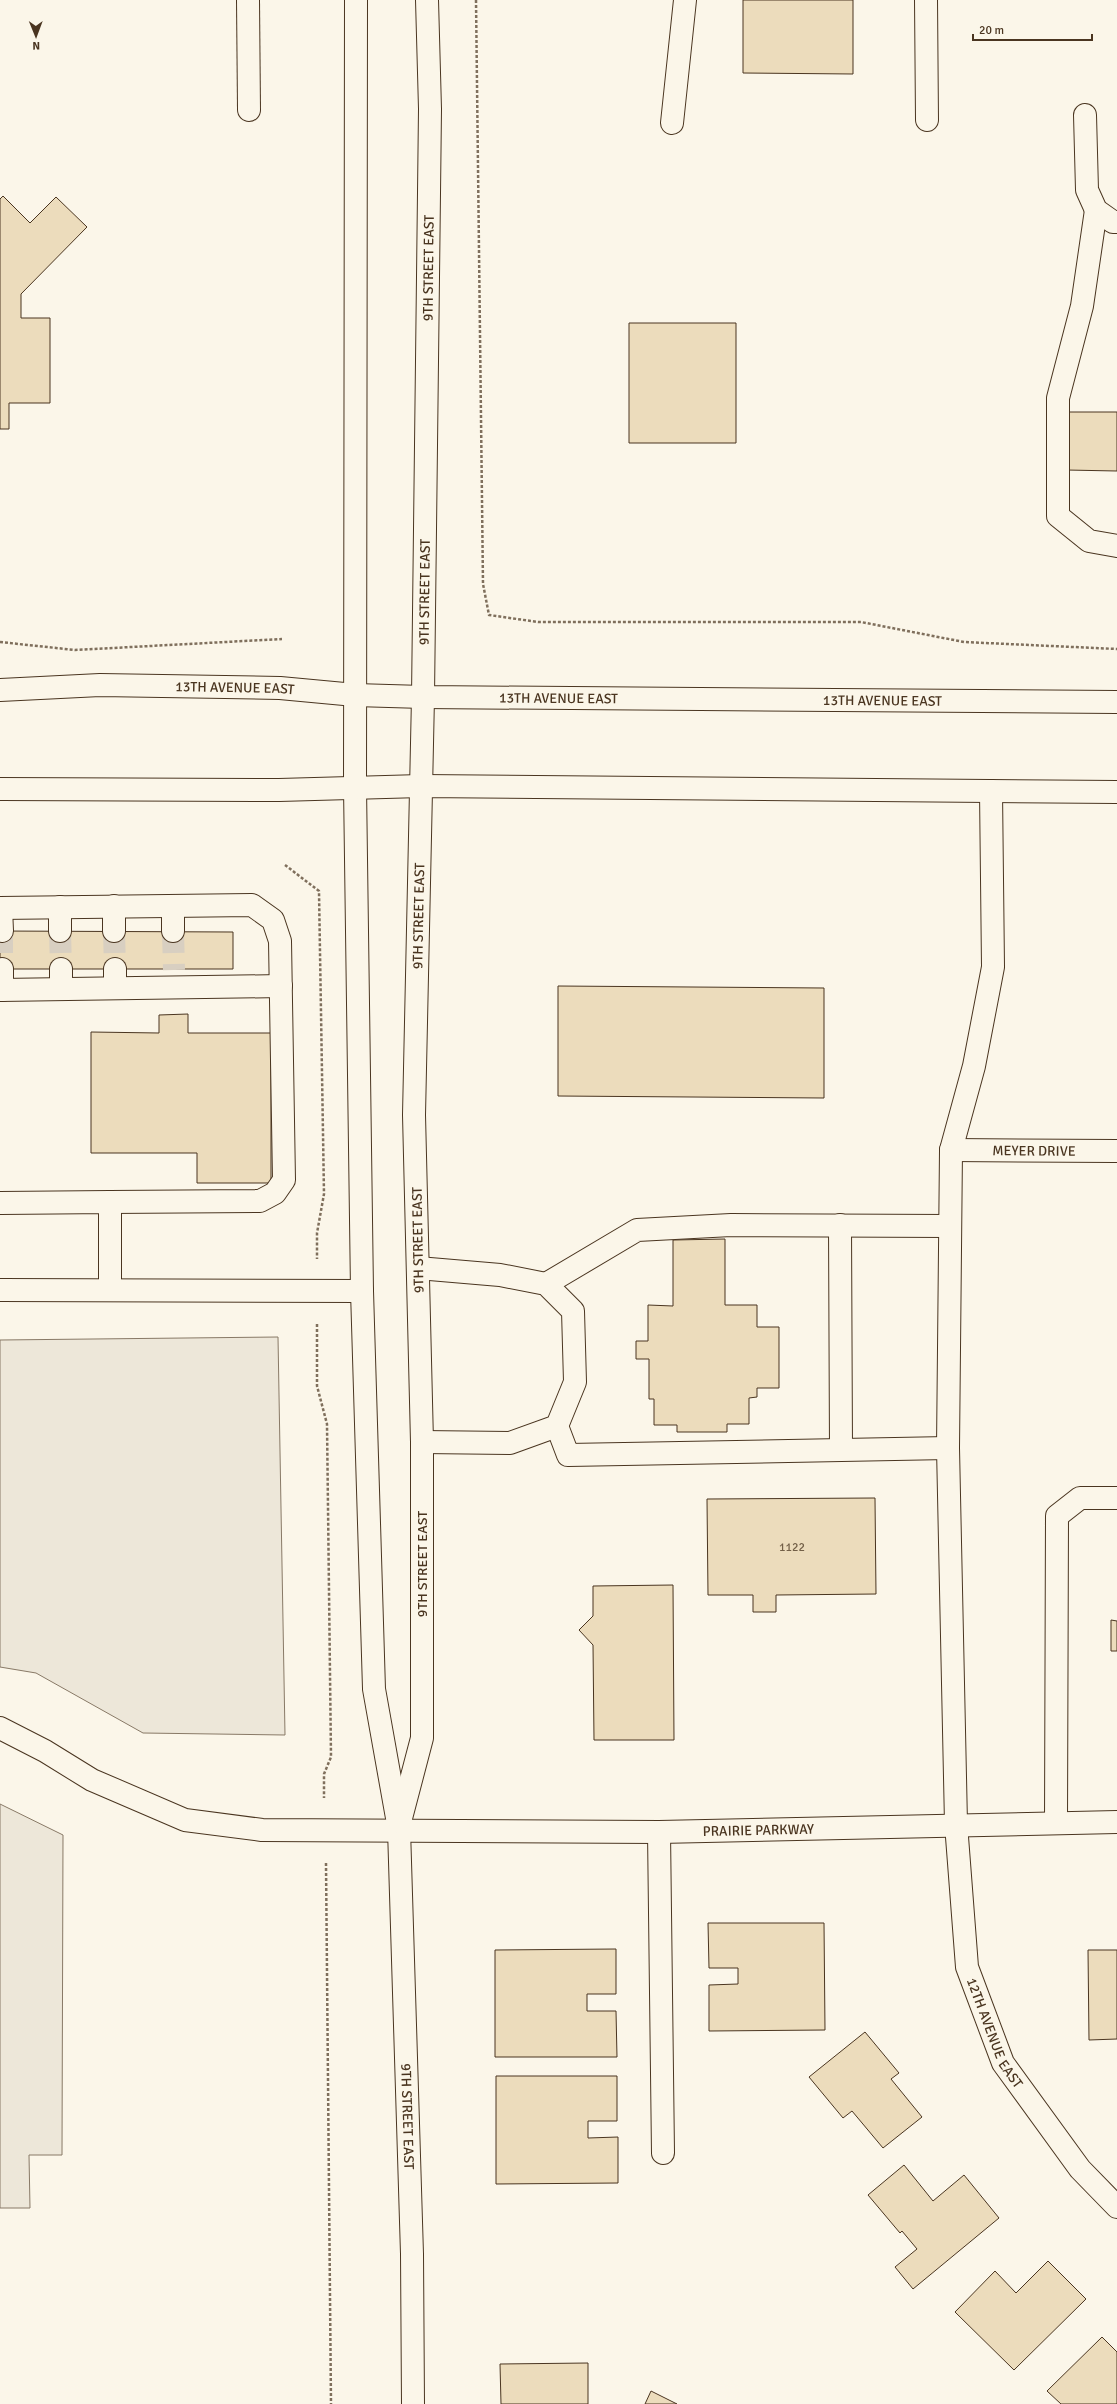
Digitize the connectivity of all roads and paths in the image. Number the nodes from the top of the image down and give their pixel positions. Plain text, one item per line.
1 (248, 0) edge
2 (356, 0) edge
3 (427, 0) edge
4 (476, 0) edge
5 (685, 0) edge
6 (926, 0) edge
7 (249, 110) dead end
8 (1085, 115) dead end
9 (927, 120) dead end
10 (672, 123) dead end
11 (1096, 210) junction
12 (1117, 222) edge
13 (1117, 546) edge
14 (282, 639) dead end
15 (0, 642) edge
16 (1117, 649) edge
17 (0, 690) edge
18 (355, 696) junction
19 (423, 697) junction
20 (1117, 702) edge
21 (421, 786) junction
22 (355, 787) junction
23 (0, 789) edge
24 (991, 791) junction
25 (1117, 792) edge
26 (285, 864) dead end
27 (114, 906) junction
28 (173, 906) junction
29 (60, 907) junction
30 (1, 908) edge
31 (2, 931) dead end
32 (60, 931) tunnel mouth
33 (114, 931) tunnel mouth
34 (173, 931) tunnel mouth
35 (2, 983) edge
36 (281, 986) junction
37 (951, 1150) junction
38 (1117, 1151) edge
39 (110, 1202) junction
40 (0, 1203) edge
41 (840, 1226) junction
42 (950, 1226) junction
43 (418, 1268) junction
44 (546, 1284) junction
45 (0, 1290) edge
46 (110, 1290) junction
47 (317, 1291) junction
48 (362, 1291) junction
49 (557, 1426) junction
50 (422, 1442) junction
51 (948, 1448) junction
52 (841, 1449) junction
53 (1117, 1498) edge
54 (0, 1728) edge
55 (1056, 1822) junction
56 (1117, 1822) edge
57 (956, 1824) junction
58 (399, 1829) junction
59 (325, 1830) junction
60 (659, 1832) junction
61 (663, 2153) dead end
62 (1115, 2200) edge
63 (331, 2404) edge
64 (413, 2404) edge

1 - 7 main road
2 - 18 main road, 9TH STREET EAST
3 - 19 main road, 9TH STREET EAST
4 - 16 path
5 - 10 main road
6 - 9 main road
8 - 11 main road
11 - 12 main road
11 - 13 main road
14 - 15 path
17 - 18 main road, 13TH AVENUE EAST
18 - 19 main road, 13TH AVENUE EAST
18 - 22 main road, 9TH STREET EAST
19 - 20 main road, 13TH AVENUE EAST
19 - 21 main road, 9TH STREET EAST
21 - 22 main road
21 - 24 main road
21 - 43 main road, 9TH STREET EAST
22 - 23 main road
22 - 48 main road, 9TH STREET EAST
24 - 25 main road
24 - 37 main road, 12TH AVENUE EAST
26 - 47 path
27 - 28 main road
27 - 29 main road
27 - 33 main road
28 - 34 main road
28 - 36 main road
29 - 30 main road
29 - 32 main road
30 - 31 main road
35 - 36 main road
36 - 39 main road
37 - 38 main road, MEYER DRIVE
37 - 42 main road, 12TH AVENUE EAST
39 - 40 main road
39 - 46 main road
41 - 42 main road
41 - 44 main road
41 - 52 main road
42 - 51 main road, 12TH AVENUE EAST
43 - 44 main road
43 - 50 main road, 9TH STREET EAST
44 - 49 main road
45 - 46 main road
46 - 47 main road
47 - 48 main road
47 - 59 path
48 - 58 main road, 9TH STREET EAST
49 - 50 main road
49 - 52 main road
50 - 58 main road, 9TH STREET EAST
51 - 52 main road
51 - 57 main road, 12TH AVENUE EAST
53 - 55 main road
54 - 59 main road, PRAIRIE PARKWAY
55 - 56 main road, PRAIRIE PARKWAY
55 - 57 main road, PRAIRIE PARKWAY
57 - 60 main road, PRAIRIE PARKWAY
57 - 62 main road, 12TH AVENUE EAST
58 - 59 main road, PRAIRIE PARKWAY
58 - 60 main road, PRAIRIE PARKWAY
58 - 64 main road, 9TH STREET EAST
59 - 63 path
60 - 61 main road

